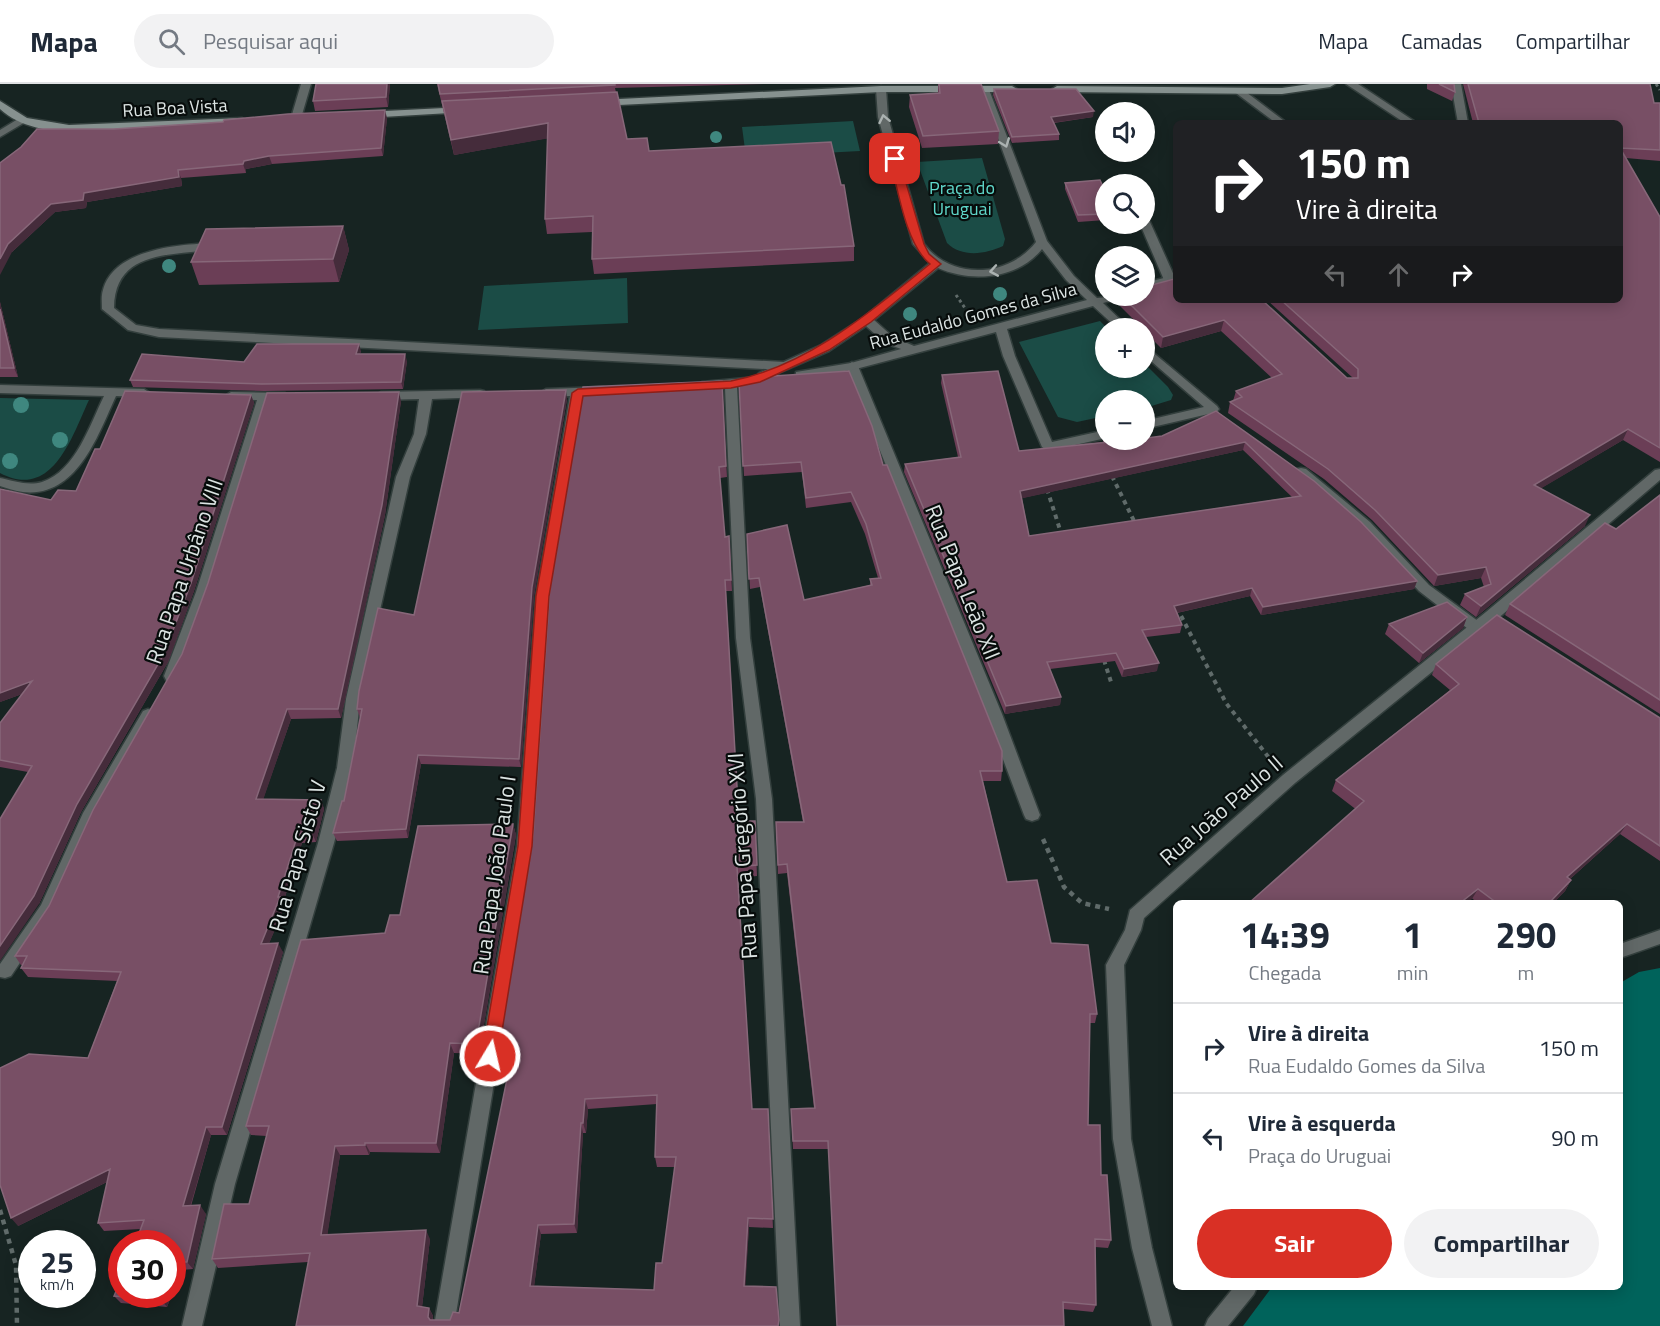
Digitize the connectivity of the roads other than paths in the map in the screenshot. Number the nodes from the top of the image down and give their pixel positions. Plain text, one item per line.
1 (306, 84) edge
2 (1330, 84) edge
3 (1351, 84) edge
4 (1456, 84) edge
5 (1214, 87) edge
6 (985, 88) junction
7 (881, 89) junction
8 (1020, 89) edge
9 (1044, 89) edge
10 (1239, 91) junction
11 (0, 104) edge
12 (587, 104) edge
13 (470, 110) edge
14 (354, 115) edge
15 (296, 118) junction
16 (308, 118) edge
17 (284, 119) edge
18 (1278, 120) edge
19 (1407, 120) edge
20 (1462, 120) edge
21 (22, 121) junction
22 (250, 121) edge
23 (0, 134) edge
24 (1151, 234) edge
25 (1042, 242) junction
26 (225, 245) edge
27 (936, 264) junction
28 (1173, 279) edge
29 (1155, 284) edge
30 (1093, 302) junction
31 (1111, 318) edge
32 (867, 320) junction
33 (1000, 326) junction
34 (913, 350) junction
35 (1155, 358) edge
36 (784, 366) junction
37 (852, 366) junction
38 (756, 380) junction
39 (731, 384) junction
40 (688, 386) edge
41 (0, 389) edge
42 (611, 390) edge
43 (112, 392) junction
44 (159, 393) edge
45 (531, 393) edge
46 (578, 393) junction
47 (496, 394) edge
48 (426, 395) junction
49 (217, 396) edge
50 (368, 396) edge
51 (264, 397) junction
52 (299, 397) edge
53 (1155, 423) edge
54 (1095, 436) edge
55 (1289, 464) edge
56 (1660, 473) edge
57 (0, 482) edge
58 (1477, 628) junction
59 (164, 690) edge
60 (154, 706) edge
61 (1032, 815) road end
62 (1660, 938) edge
63 (1623, 950) edge
64 (5, 971) dead end
65 (1245, 1290) edge
66 (192, 1326) edge
67 (444, 1326) edge
68 (790, 1326) edge
69 (1162, 1326) edge
70 (1215, 1326) edge

1 - 15 street
2 - 10 main road
3 - 19 street
4 - 20 street
5 - 9 main road
5 - 10 main road
6 - 7 main road
6 - 8 main road
6 -> 25 street
7 - 12 main road
27 -> 7 street
10 - 18 street
11 - 21 main road, Rua Boa Vista
13 - 14 main road
15 - 16 main road
15 - 17 main road
21 - 22 main road, Rua Boa Vista
21 - 23 street
24 - 28 street
25 -> 27 street
25 - 30 street
26 - 36 street
27 - 32 street, Rua Eudaldo Gomes da Silva
28 - 29 street
30 - 31 street
30 - 33 street, Rua Eudaldo Gomes da Silva
32 - 34 street
32 - 36 street, Rua Eudaldo Gomes da Silva
33 - 34 street, Rua Eudaldo Gomes da Silva
33 - 54 street
34 - 37 street, Rua Eudaldo Gomes da Silva
35 - 53 street
36 - 38 street, Rua Eudaldo Gomes da Silva
37 - 38 street, Rua Eudaldo Gomes da Silva
37 - 61 street, Rua Papa Leão XII
38 - 39 street, Rua Eudaldo Gomes da Silva
39 - 40 street, Rua Eudaldo Gomes da Silva
39 - 68 street, Rua Papa Gregório XVI
41 - 43 street
42 - 46 street
43 - 44 street
43 - 57 street
45 - 46 street
46 - 67 street, Rua Papa João Paulo I
47 - 48 street
48 - 50 street
48 - 66 street, Rua Papa Sisto V
49 - 51 street
51 - 52 street
51 - 59 street, Rua Papa Urbâno VIII
55 - 58 street
56 - 58 street, Rua João Paulo II
58 - 69 street, Rua João Paulo II
60 - 64 street
62 - 63 street
65 - 70 street

